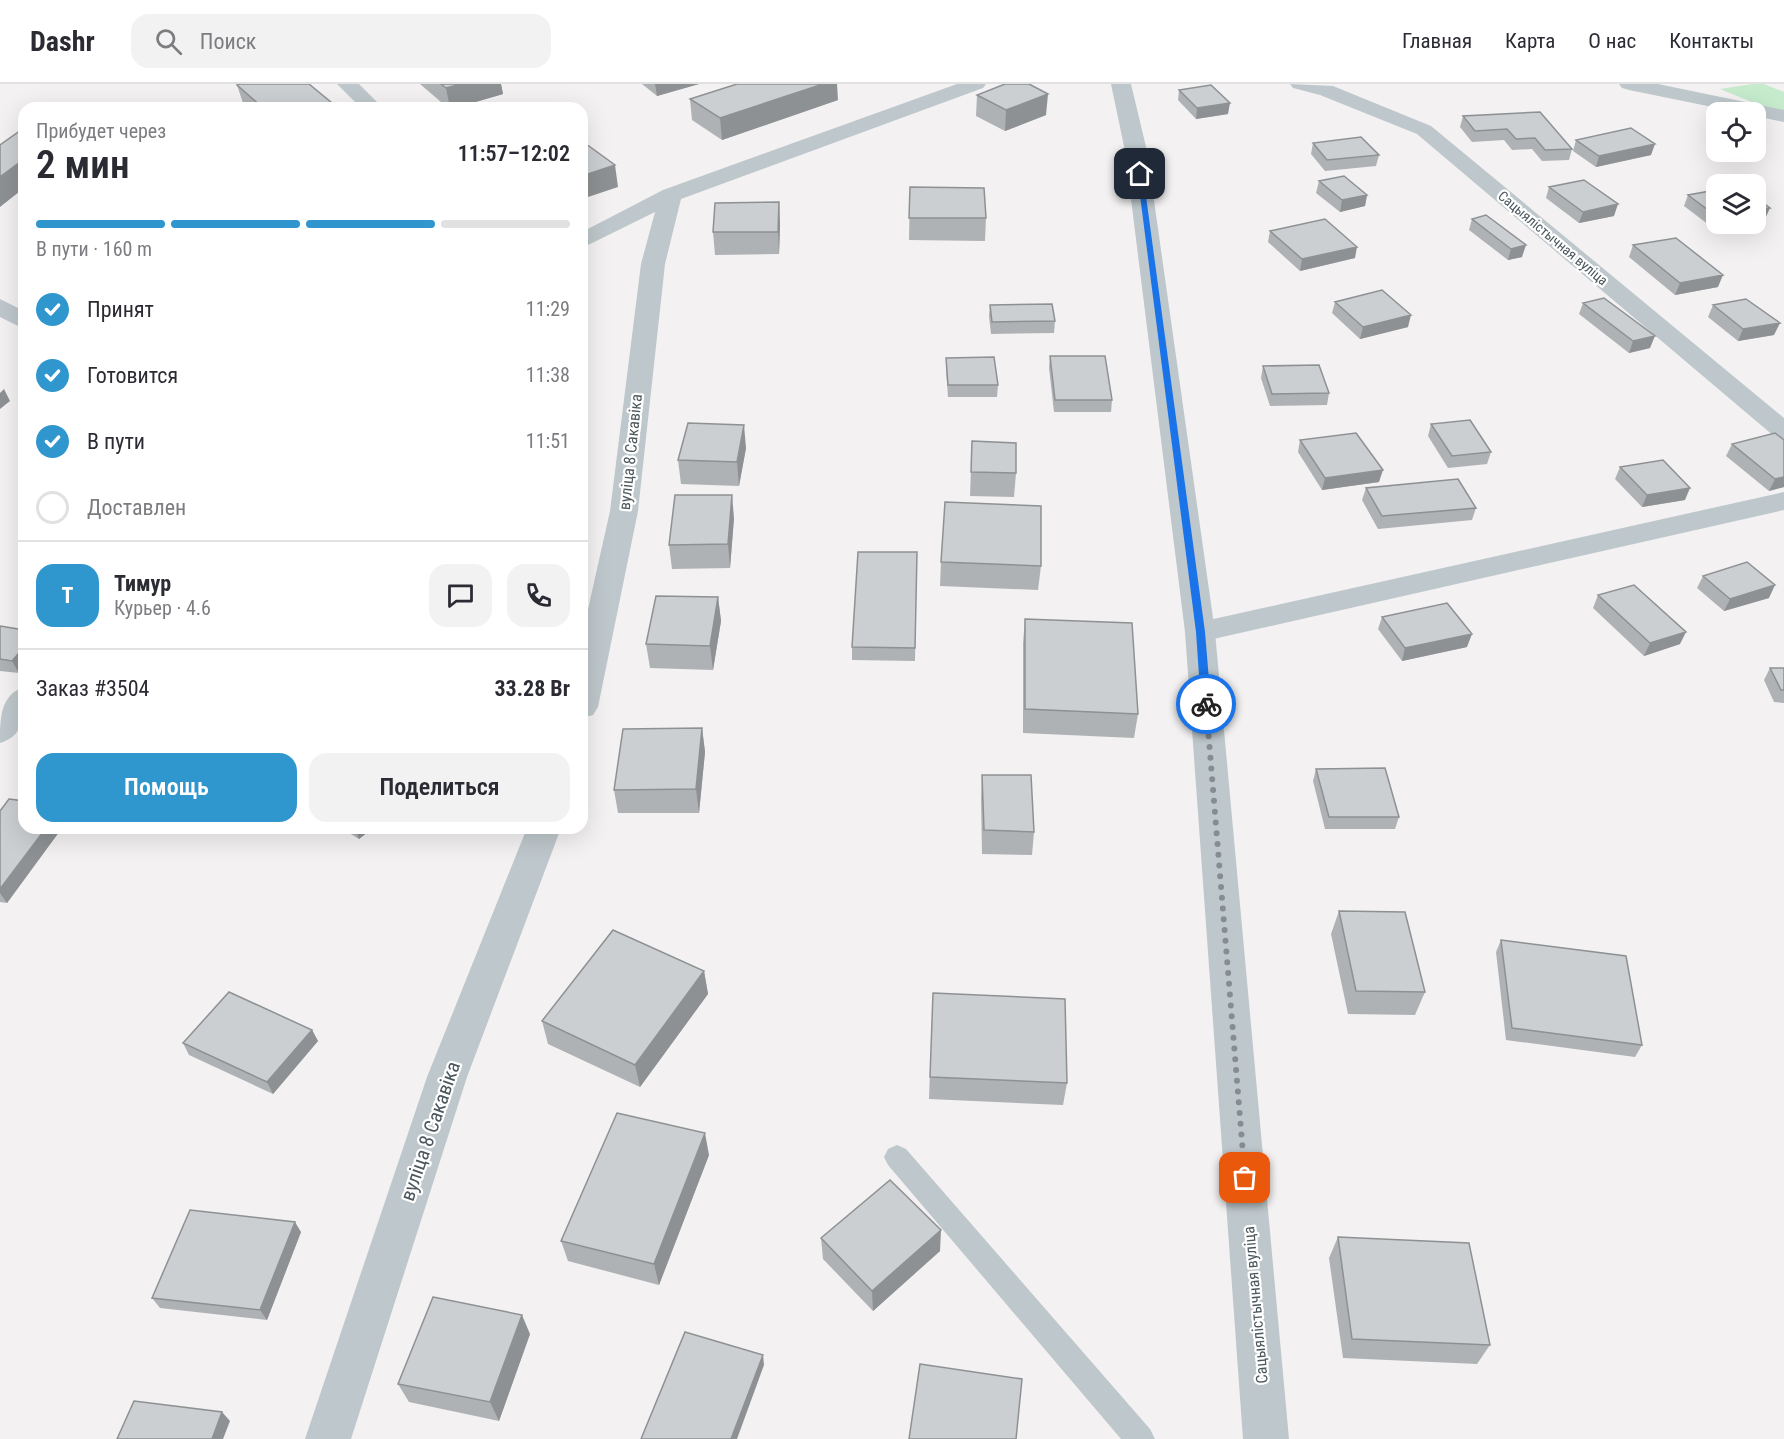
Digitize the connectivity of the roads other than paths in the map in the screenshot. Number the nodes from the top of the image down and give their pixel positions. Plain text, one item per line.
1 (347, 84) edge
2 (976, 84) edge
3 (1121, 84) edge
4 (1300, 84) edge
5 (1629, 84) edge
6 (366, 102) edge
7 (1784, 116) edge
8 (671, 195) junction
9 (588, 238) edge
10 (0, 306) edge
11 (18, 318) edge
12 (1784, 431) edge
13 (1784, 501) edge
14 (1200, 632) junction
15 (588, 679) edge
16 (18, 706) edge
17 (0, 731) edge
18 (542, 834) edge
19 (897, 1157) dead end
20 (328, 1439) edge
21 (1140, 1439) edge
22 (1266, 1439) edge

1 - 6 street
2 - 8 street
3 - 14 street, Сацыялістычная вуліца
4 - 12 street, Сацыялістычная вуліца
5 - 7 street
8 - 9 street
8 - 15 street, вуліца 8 Сакавіка
10 - 11 street
13 - 14 street
14 - 22 street, Сацыялістычная вуліца
16 - 17 street
18 - 20 street, вуліца 8 Сакавіка
19 - 21 lane

